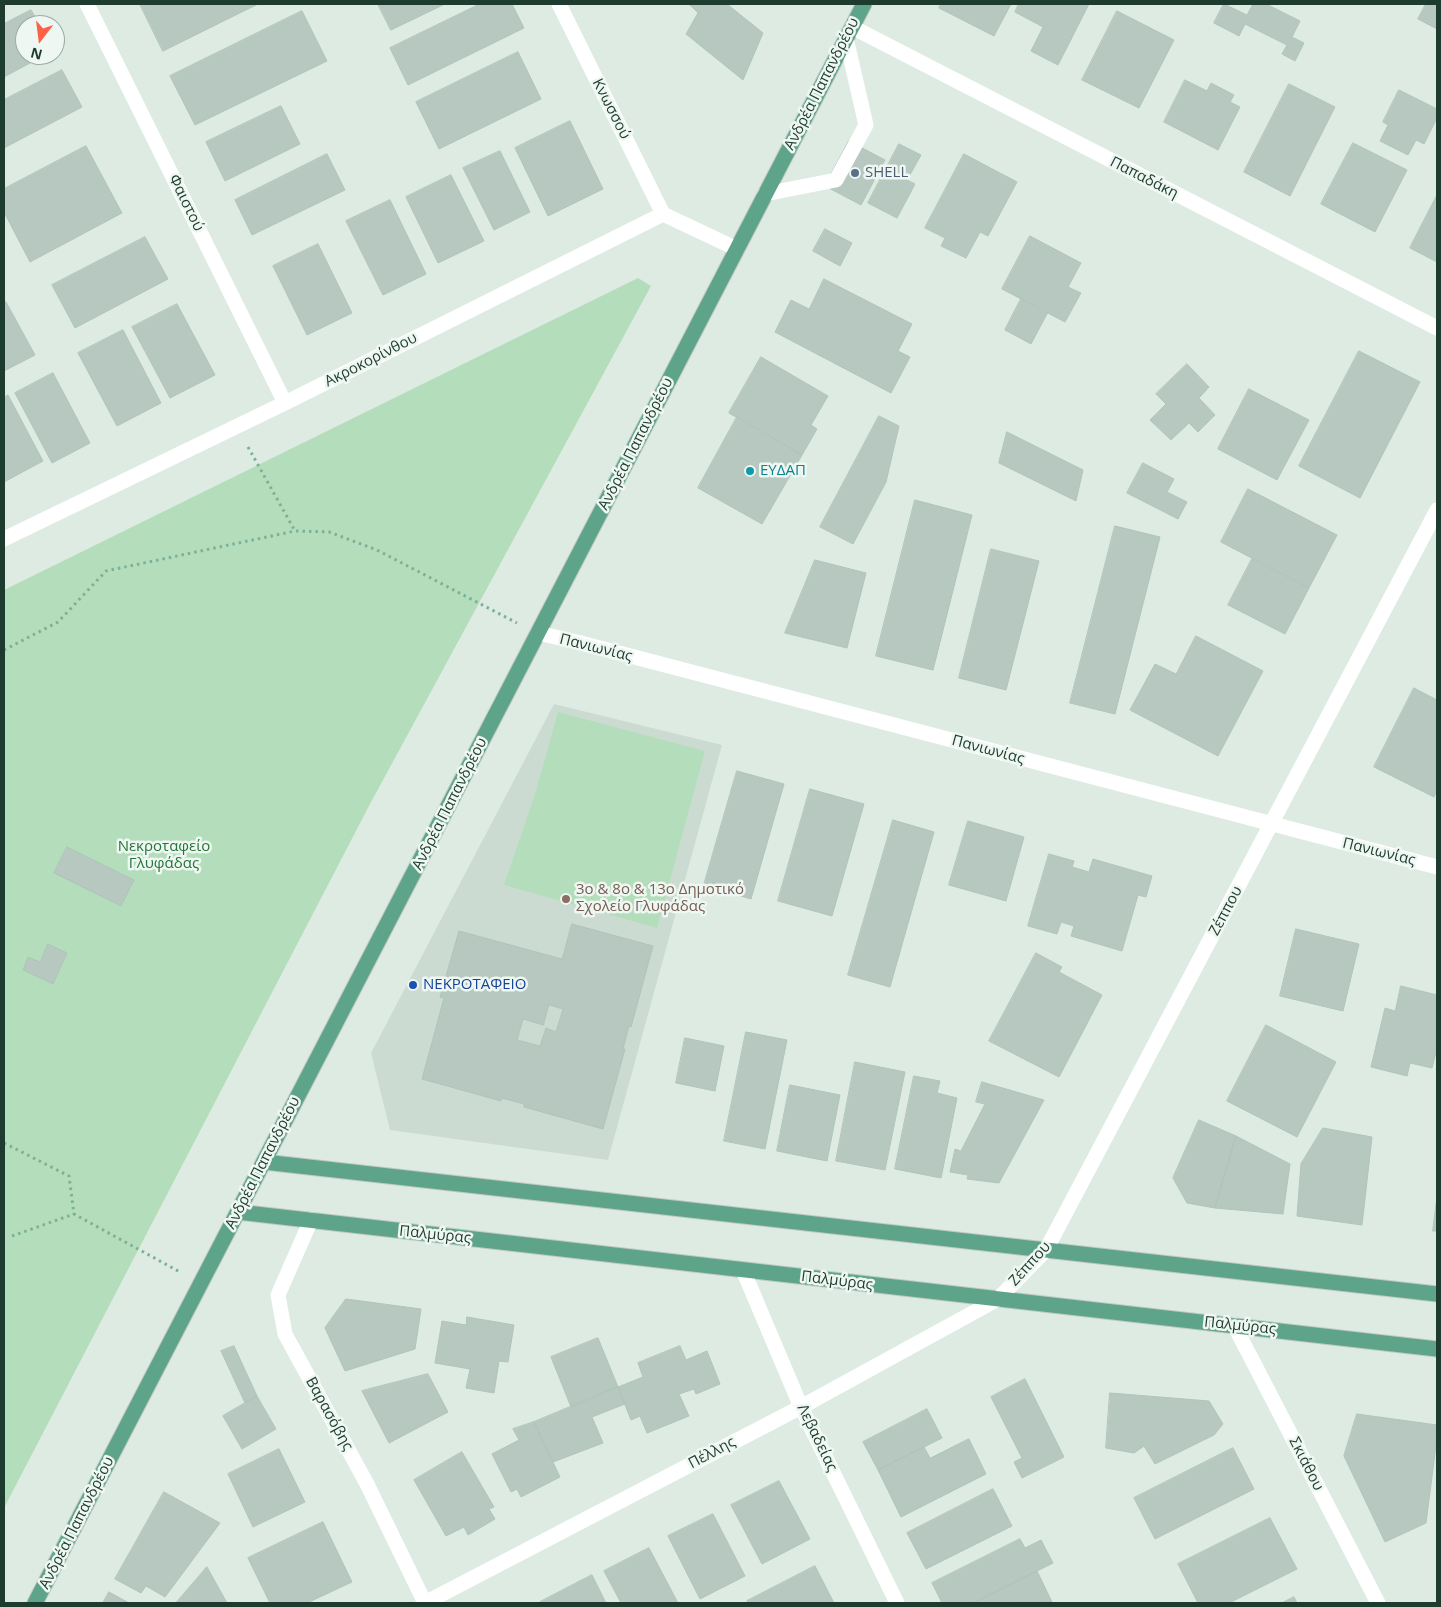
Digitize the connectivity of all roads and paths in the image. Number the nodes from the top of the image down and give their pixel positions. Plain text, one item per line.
1 (87, 4) edge
2 (559, 4) edge
3 (864, 4) edge
4 (849, 33) junction
5 (765, 194) junction
6 (664, 214) junction
7 (737, 249) junction
8 (1437, 328) edge
9 (285, 403) junction
10 (237, 426) junction
11 (1437, 510) edge
12 (296, 531) junction
13 (4, 539) edge
14 (538, 634) junction
15 (4, 650) edge
16 (1271, 824) junction
17 (1437, 867) edge
18 (4, 1143) edge
19 (264, 1162) junction
20 (238, 1212) junction
21 (74, 1214) junction
22 (311, 1220) junction
23 (12, 1236) dead end
24 (1046, 1250) junction
25 (743, 1270) junction
26 (201, 1283) junction
27 (1437, 1294) edge
28 (998, 1299) junction
29 (1234, 1326) junction
30 (1437, 1349) edge
31 (802, 1406) junction
32 (35, 1603) edge
33 (425, 1603) edge
34 (898, 1603) edge
35 (1378, 1603) edge

1 - 9 street, Φαιστού
2 - 6 street, Κνωσσού
3 - 4 main road, Ανδρέα Παπανδρέου
4 - 5 main road, Ανδρέα Παπανδρέου
4 - 5 street
4 - 8 street, Παπαδάκη
5 - 7 main road, Ανδρέα Παπανδρέου
6 - 7 street
6 - 9 street, Ακροκορίνθου
7 - 14 main road, Ανδρέα Παπανδρέου
9 - 10 street, Ακροκορίνθου
10 - 12 path
10 - 13 street, Ακροκορίνθου
11 - 16 street, Ζέππου
12 - 14 path
12 - 15 path
14 - 16 street, Πανιωνίας
14 - 19 main road, Ανδρέα Παπανδρέου
16 - 17 street, Πανιωνίας
16 - 24 street, Ζέππου
18 - 21 path
19 - 20 main road, Ανδρέα Παπανδρέου
19 - 24 main road
20 - 22 main road, Παλμύρας
20 - 26 main road, Ανδρέα Παπανδρέου
21 - 23 path
21 - 26 path
22 - 25 main road, Παλμύρας
22 - 33 street, Βαρασόβης
24 - 27 main road
24 - 28 street, Ζέππου
25 - 28 main road, Παλμύρας
25 - 31 street, Λεβαδείας
26 - 32 main road, Ανδρέα Παπανδρέου
28 - 29 main road, Παλμύρας
28 - 31 street, Πέλλης
29 - 30 main road, Παλμύρας
29 - 35 street, Σκιάθου
31 - 33 street, Πέλλης
31 - 34 street, Λεβαδείας

